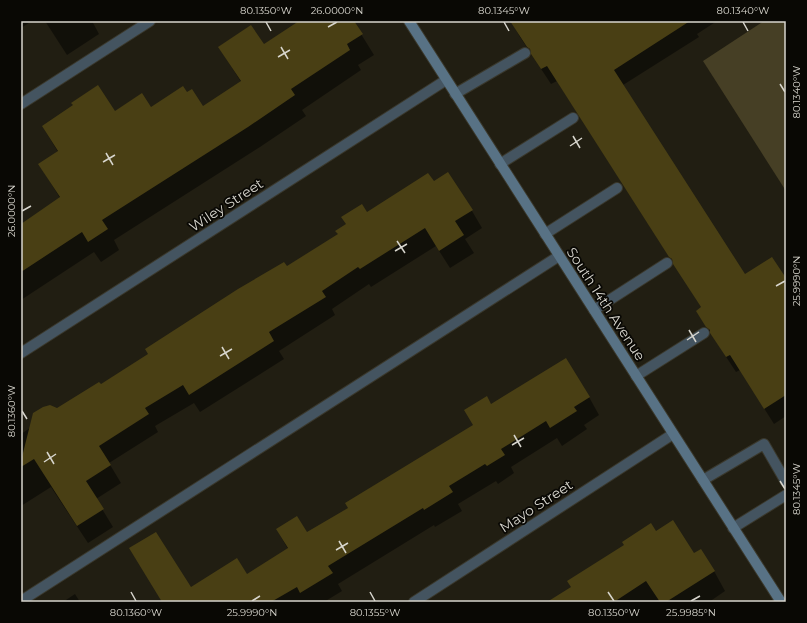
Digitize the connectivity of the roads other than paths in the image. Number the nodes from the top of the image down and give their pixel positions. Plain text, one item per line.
1 (150, 21) edge
2 (408, 21) edge
3 (525, 54) dead end
4 (446, 80) junction
5 (455, 94) junction
6 (21, 104) edge
7 (573, 118) dead end
8 (500, 164) junction
9 (617, 188) dead end
10 (545, 234) junction
11 (559, 256) junction
12 (667, 263) dead end
13 (594, 310) junction
14 (704, 333) dead end
15 (21, 353) edge
16 (636, 376) junction
17 (673, 434) junction
18 (703, 480) junction
19 (786, 482) edge
20 (786, 495) edge
21 (733, 528) junction
22 (21, 601) edge
23 (414, 602) edge
24 (781, 602) edge

1 - 6 street
2 - 4 street, South 14th Avenue
3 - 5 street
4 - 5 street, South 14th Avenue
4 - 15 street, Wiley Street
5 - 8 street, South 14th Avenue
7 - 8 street
8 - 10 street, South 14th Avenue
9 - 10 street
10 - 11 street, South 14th Avenue
11 - 13 street, South 14th Avenue
11 - 22 street
12 - 13 street
13 - 16 street, South 14th Avenue
14 - 16 street
16 - 17 street, South 14th Avenue
17 - 18 street, South 14th Avenue
17 - 23 street, Mayo Street
18 - 19 street
18 - 21 street, South 14th Avenue
20 - 21 street
21 - 24 street, South 14th Avenue

